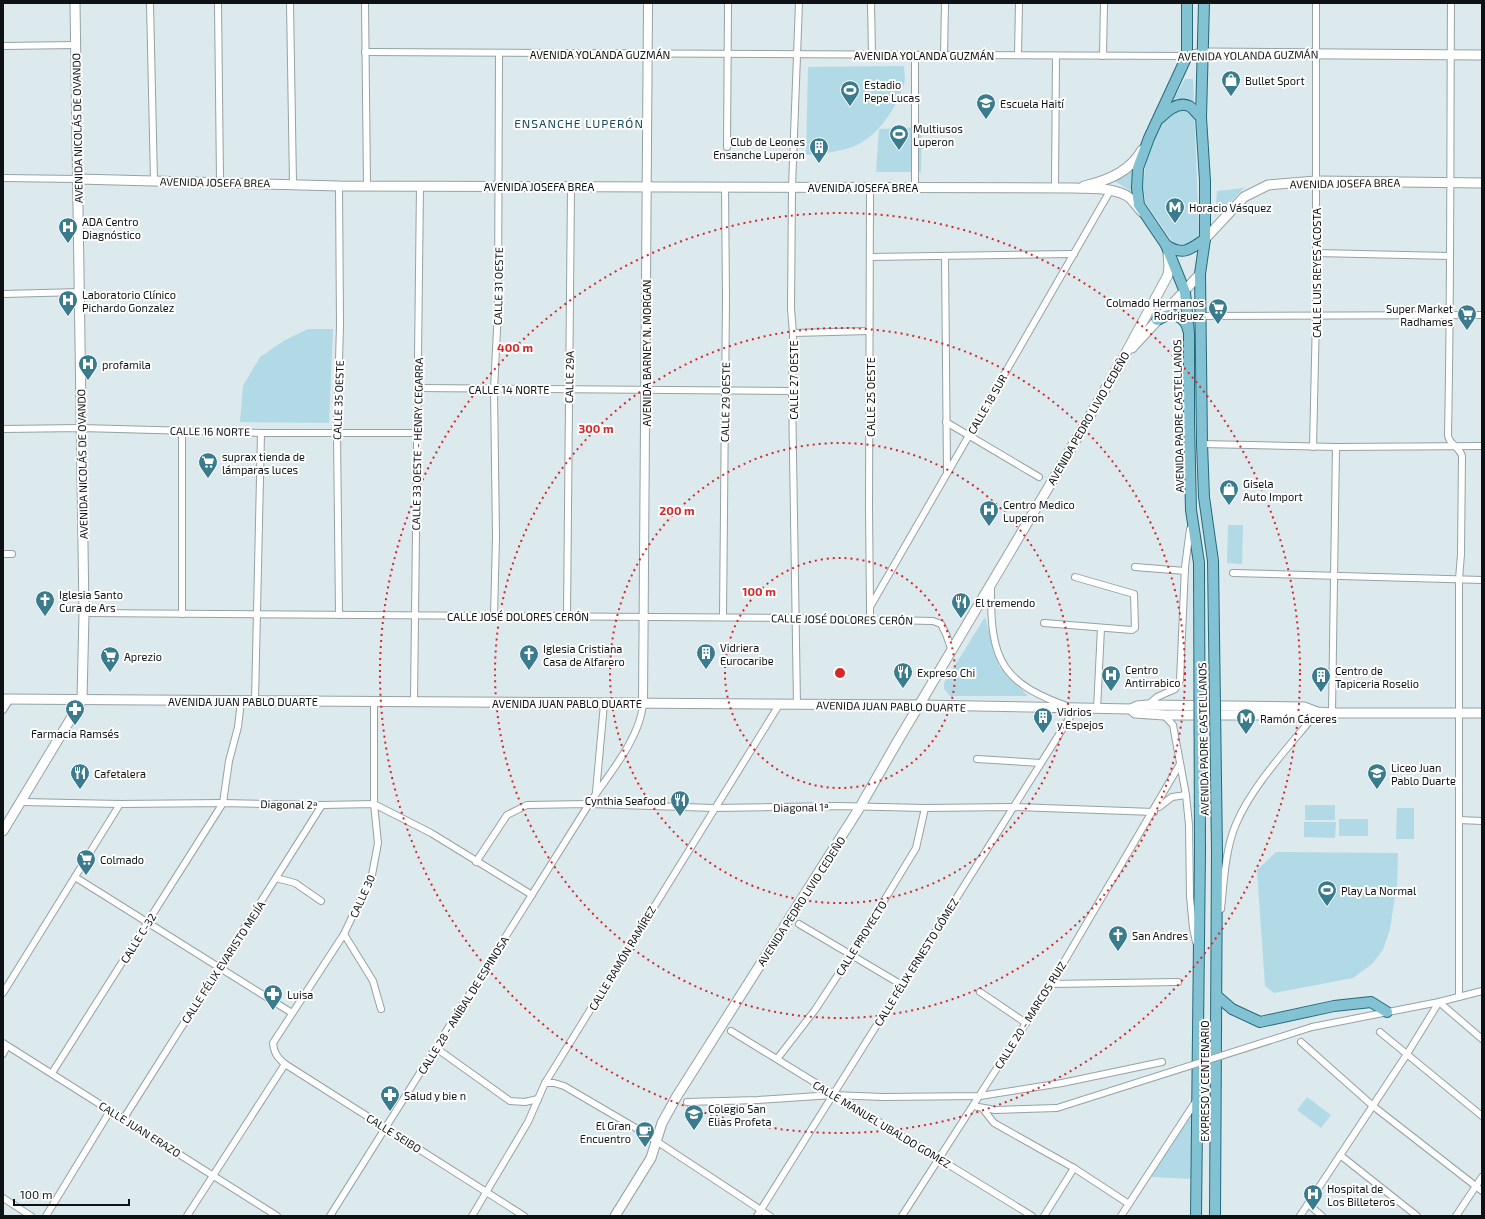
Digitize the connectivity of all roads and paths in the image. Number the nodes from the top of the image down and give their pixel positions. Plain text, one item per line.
1 (75, 3) edge
2 (150, 3) edge
3 (218, 3) edge
4 (290, 3) edge
5 (364, 3) edge
6 (648, 3) edge
7 (728, 3) edge
8 (799, 3) edge
9 (871, 3) edge
10 (945, 3) edge
11 (1019, 3) edge
12 (1104, 3) edge
13 (1187, 3) edge
14 (1204, 3) edge
15 (1316, 3) edge
16 (1451, 3) edge
17 (75, 45) junction
18 (3, 46) edge
19 (365, 52) junction
20 (499, 53) junction
21 (1204, 53) junction
22 (648, 54) junction
23 (728, 54) junction
24 (1316, 54) junction
25 (1451, 54) junction
26 (798, 55) junction
27 (872, 55) junction
28 (915, 55) junction
29 (1018, 55) junction
30 (1482, 55) edge
31 (944, 56) junction
32 (1056, 56) junction
33 (1103, 56) junction
34 (1187, 56) junction
35 (1201, 117) junction
36 (1156, 121) junction
37 (1149, 138) junction
38 (727, 147) dead end
39 (3, 178) edge
40 (78, 179) junction
41 (154, 181) junction
42 (1316, 181) junction
43 (220, 182) junction
44 (1450, 183) junction
45 (1482, 183) edge
46 (292, 184) junction
47 (339, 186) junction
48 (367, 186) junction
49 (420, 186) junction
50 (499, 186) junction
51 (571, 186) junction
52 (725, 186) junction
53 (647, 187) junction
54 (792, 187) junction
55 (870, 187) junction
56 (915, 188) junction
57 (1055, 188) junction
58 (1075, 188) junction
59 (1110, 191) junction
60 (1146, 215) junction
61 (1205, 239) junction
62 (1166, 245) junction
63 (1074, 254) junction
64 (1316, 254) junction
65 (945, 256) junction
66 (1449, 256) junction
67 (870, 257) junction
68 (1200, 274) junction
69 (80, 292) junction
70 (1185, 292) junction
71 (3, 294) edge
72 (1450, 314) junction
73 (1482, 315) edge
74 (1200, 316) junction
75 (1316, 316) junction
76 (1157, 320) junction
77 (870, 331) junction
78 (793, 333) junction
79 (1189, 333) junction
80 (1122, 360) junction
81 (418, 388) junction
82 (494, 389) junction
83 (569, 389) junction
84 (645, 390) junction
85 (725, 390) junction
86 (792, 391) junction
87 (946, 422) junction
88 (81, 428) junction
89 (3, 430) edge
90 (182, 431) junction
91 (337, 432) junction
92 (261, 433) junction
93 (417, 433) junction
94 (969, 436) junction
95 (1202, 444) junction
96 (1455, 445) junction
97 (1313, 446) junction
98 (1482, 446) edge
99 (1336, 447) junction
100 (947, 474) junction
101 (1039, 477) dead end
102 (1191, 510) junction
103 (3, 554) edge
104 (12, 554) dead end
105 (1134, 567) dead end
106 (1185, 571) junction
107 (1233, 573) dead end
108 (1075, 577) dead end
109 (1333, 577) junction
110 (1459, 579) junction
111 (1482, 580) edge
112 (991, 586) junction
113 (870, 607) junction
114 (84, 613) junction
115 (182, 614) junction
116 (258, 614) junction
117 (339, 615) junction
118 (415, 615) junction
119 (494, 616) junction
120 (567, 616) junction
121 (644, 617) junction
122 (723, 618) junction
123 (795, 618) junction
124 (870, 619) junction
125 (1044, 623) dead end
126 (1101, 628) junction
127 (952, 652) junction
128 (6, 699) edge
129 (82, 700) junction
130 (241, 701) junction
131 (255, 701) junction
132 (374, 702) junction
133 (414, 702) junction
134 (604, 704) junction
135 (643, 704) junction
136 (779, 705) junction
137 (797, 705) junction
138 (920, 705) junction
139 (1148, 705) junction
140 (1075, 709) junction
141 (1098, 709) junction
142 (1131, 709) junction
143 (3, 710) edge
144 (1318, 712) junction
145 (1459, 712) junction
146 (1332, 713) junction
147 (1482, 713) edge
148 (1164, 715) junction
149 (977, 759) dead end
150 (1041, 763) junction
151 (1180, 764) junction
152 (596, 793) junction
153 (1186, 795) junction
154 (22, 802) junction
155 (223, 803) junction
156 (120, 804) junction
157 (374, 804) junction
158 (589, 804) junction
159 (322, 805) junction
160 (860, 807) junction
161 (1014, 807) junction
162 (714, 808) junction
163 (924, 808) junction
164 (1154, 812) junction
165 (1459, 820) junction
166 (1482, 820) edge
167 (3, 832) edge
168 (1200, 850) joint
169 (1217, 852) joint
170 (476, 862) junction
171 (75, 878) junction
172 (276, 878) junction
173 (532, 895) junction
174 (321, 901) dead end
175 (148, 922) junction
176 (799, 924) dead end
177 (344, 934) junction
178 (1217, 946) junction
179 (1199, 952) junction
180 (851, 955) junction
181 (219, 967) junction
182 (1178, 982) dead end
183 (1051, 984) junction
184 (902, 985) junction
185 (980, 992) dead end
186 (1482, 992) edge
187 (3, 993) edge
188 (1217, 996) junction
189 (1459, 997) junction
190 (1439, 1002) junction
191 (381, 1009) dead end
192 (1387, 1012) junction
193 (292, 1013) junction
194 (1026, 1023) junction
195 (731, 1031) dead end
196 (1380, 1032) dead end
197 (1482, 1039) edge
198 (1301, 1042) dead end
199 (273, 1043) joint
200 (5, 1045) edge
201 (436, 1048) junction
202 (3, 1054) edge
203 (1407, 1054) junction
204 (777, 1059) junction
205 (1162, 1062) dead end
206 (285, 1064) junction
207 (52, 1073) junction
208 (545, 1083) junction
209 (833, 1095) junction
210 (980, 1096) junction
211 (538, 1099) junction
212 (1197, 1100) junction
213 (687, 1102) dead end
214 (972, 1106) junction
215 (1373, 1106) junction
216 (983, 1109) junction
217 (110, 1111) junction
218 (1482, 1116) edge
219 (124, 1118) junction
220 (385, 1128) junction
221 (657, 1142) junction
222 (1340, 1155) junction
223 (939, 1159) junction
224 (1074, 1168) junction
225 (213, 1175) junction
226 (1482, 1177) edge
227 (1476, 1186) junction
228 (1482, 1191) edge
229 (487, 1192) junction
230 (3, 1198) edge
231 (1129, 1204) junction
232 (1308, 1204) junction
233 (760, 1210) junction
234 (31, 1216) edge
235 (46, 1216) edge
236 (188, 1216) edge
237 (278, 1216) edge
238 (330, 1216) edge
239 (472, 1216) edge
240 (524, 1216) edge
241 (615, 1216) edge
242 (757, 1216) edge
243 (770, 1216) edge
244 (902, 1216) edge
245 (1032, 1216) edge
246 (1044, 1216) edge
247 (1121, 1216) edge
248 (1196, 1216) edge
249 (1215, 1216) edge
250 (1300, 1216) edge
251 (1322, 1216) edge
252 (1417, 1216) edge
253 (1456, 1216) edge

1 - 17 main road, AVENIDA NICOLÁS DE OVANDO
2 - 41 street
3 - 43 street
4 - 46 street
5 - 19 street
6 - 22 street, AVENIDA BARNEY N. MORGAN
7 - 23 street
8 - 26 street, CALLE 27 OESTE
9 - 27 street
10 - 31 street
11 - 29 street
12 - 33 street
13 - 34 main road, AVENIDA PADRE CASTELLANOS
14 - 21 main road, AVENIDA PADRE CASTELLANOS
15 - 24 street, CALLE LUIS REYES ACOSTA
16 - 25 street
17 - 18 street
17 - 40 main road, AVENIDA NICOLÁS DE OVANDO
19 - 20 street, AVENIDA YOLANDA GUZMÁN
19 - 48 street
20 - 22 street, AVENIDA YOLANDA GUZMÁN
20 - 50 street, CALLE 31 OESTE
21 - 24 main road, AVENIDA YOLANDA GUZMÁN
21 - 34 main road, AVENIDA YOLANDA GUZMÁN
21 - 35 main road, AVENIDA PADRE CASTELLANOS
22 - 23 street, AVENIDA YOLANDA GUZMÁN
22 - 53 street, AVENIDA BARNEY N. MORGAN
23 - 26 street, AVENIDA YOLANDA GUZMÁN
23 - 38 street
24 - 25 main road, AVENIDA YOLANDA GUZMÁN
24 - 42 street, CALLE LUIS REYES ACOSTA
25 - 30 main road, AVENIDA YOLANDA GUZMÁN
25 - 44 street
26 - 27 street, AVENIDA YOLANDA GUZMÁN
26 - 54 street, CALLE 27 OESTE
27 - 28 street, AVENIDA YOLANDA GUZMÁN
28 - 31 street, AVENIDA YOLANDA GUZMÁN
28 - 56 street
29 - 31 street, AVENIDA YOLANDA GUZMÁN
29 - 32 street, AVENIDA YOLANDA GUZMÁN
32 - 33 street, AVENIDA YOLANDA GUZMÁN
32 - 57 street
33 - 34 street, AVENIDA YOLANDA GUZMÁN
34 - 36 main road, AVENIDA PADRE CASTELLANOS
35 - 36 main road
35 - 61 main road, AVENIDA PADRE CASTELLANOS
36 - 37 main road, AVENIDA PADRE CASTELLANOS
37 - 58 main road, AVENIDA JOSEFA BREA
37 - 60 main road, AVENIDA PADRE CASTELLANOS
39 - 40 street, AVENIDA JOSEFA BREA
40 - 41 main road, AVENIDA JOSEFA BREA
40 - 69 main road, AVENIDA NICOLÁS DE OVANDO
41 - 43 main road, AVENIDA JOSEFA BREA
42 - 44 main road, AVENIDA JOSEFA BREA
42 - 61 main road, AVENIDA JOSEFA BREA
42 - 64 street, CALLE LUIS REYES ACOSTA
43 - 46 main road, AVENIDA JOSEFA BREA
44 - 45 main road, AVENIDA JOSEFA BREA
44 - 66 street
46 - 47 main road, AVENIDA JOSEFA BREA
47 - 48 main road, AVENIDA JOSEFA BREA
47 - 91 street, CALLE 35 OESTE
48 - 49 main road, AVENIDA JOSEFA BREA
49 - 50 main road, AVENIDA JOSEFA BREA
49 - 81 street, CALLE 33 OESTE - HENRY CEGARRA
50 - 51 main road, AVENIDA JOSEFA BREA
50 - 82 street, CALLE 31 OESTE
51 - 53 main road, AVENIDA JOSEFA BREA
51 - 83 street, CALLE 29A
52 - 53 main road, AVENIDA JOSEFA BREA
52 - 54 main road, AVENIDA JOSEFA BREA
52 - 85 street, CALLE 29 OESTE
53 - 84 street, AVENIDA BARNEY N. MORGAN
54 - 55 main road, AVENIDA JOSEFA BREA
54 - 78 street, CALLE 27 OESTE
55 - 56 main road, AVENIDA JOSEFA BREA
55 - 67 street, CALLE 25 OESTE
56 - 57 main road, AVENIDA JOSEFA BREA
57 - 58 main road, AVENIDA JOSEFA BREA
58 - 59 main road, AVENIDA JOSEFA BREA
59 - 60 main road, AVENIDA JOSEFA BREA
59 - 63 street, CALLE 18 SUR
60 - 62 main road, AVENIDA PADRE CASTELLANOS
61 - 62 main road
61 - 68 main road, AVENIDA PADRE CASTELLANOS
62 - 70 main road, AVENIDA PADRE CASTELLANOS
62 - 80 main road, AVENIDA PEDRO LIVIO CEDEÑO
63 - 65 street
63 - 94 street, CALLE 18 SUR
64 - 66 street
64 - 75 street, CALLE LUIS REYES ACOSTA
65 - 67 street
65 - 87 street
66 - 72 street
67 - 77 street, CALLE 25 OESTE
68 - 70 main road
68 - 74 main road, AVENIDA PADRE CASTELLANOS
69 - 71 street
69 - 88 main road, AVENIDA NICOLÁS DE OVANDO
70 - 76 main road
70 - 79 main road, AVENIDA PADRE CASTELLANOS
72 - 73 street
72 - 75 street
72 - 96 street
74 - 75 street
74 - 95 main road, AVENIDA PADRE CASTELLANOS
75 - 97 street, CALLE LUIS REYES ACOSTA
76 - 79 main road
76 - 80 main road
77 - 78 street
77 - 113 street, CALLE 25 OESTE
78 - 86 street, CALLE 27 OESTE
79 - 102 main road, AVENIDA PADRE CASTELLANOS
80 - 112 main road, AVENIDA PEDRO LIVIO CEDEÑO
81 - 82 street, CALLE 14 NORTE
81 - 93 street, CALLE 33 OESTE - HENRY CEGARRA
82 - 83 street, CALLE 14 NORTE
82 - 119 street, CALLE 31 OESTE
83 - 84 street, CALLE 14 NORTE
83 - 120 street, CALLE 29A
84 - 85 street, CALLE 14 NORTE
84 - 121 street, AVENIDA BARNEY N. MORGAN
85 - 86 street, CALLE 14 NORTE
85 - 122 street, CALLE 29 OESTE
86 - 123 street, CALLE 27 OESTE
87 - 94 street
87 - 100 street
88 - 89 street, CALLE 16 NORTE
88 - 90 street, CALLE 16 NORTE
88 - 114 main road, AVENIDA NICOLÁS DE OVANDO
90 - 92 street, CALLE 16 NORTE
90 - 115 street
91 - 92 street, CALLE 16 NORTE
91 - 93 street, CALLE 16 NORTE
91 - 117 street, CALLE 35 OESTE
92 - 116 street
93 - 118 street, CALLE 33 OESTE - HENRY CEGARRA
94 - 100 street, CALLE 18 SUR
94 - 101 street
95 - 97 street
95 - 169 main road, AVENIDA PADRE CASTELLANOS, bridge
96 - 98 street
96 - 99 street
96 - 110 street
97 - 99 street
99 - 109 street
100 - 113 street, CALLE 18 SUR
102 - 106 street
102 - 168 main road, AVENIDA PADRE CASTELLANOS, bridge
103 - 104 street
105 - 106 street
106 - 139 street
107 - 109 street
108 - 126 street
109 - 110 street
109 - 146 street
110 - 111 street
110 - 145 street
112 - 127 main road, AVENIDA PEDRO LIVIO CEDEÑO
112 - 140 street
113 - 124 street
114 - 115 street, CALLE JOSÉ DOLORES CERÓN
114 - 129 main road, AVENIDA NICOLÁS DE OVANDO
115 - 116 street, CALLE JOSÉ DOLORES CERÓN
116 - 117 street, CALLE JOSÉ DOLORES CERÓN
116 - 131 street
117 - 118 street, CALLE JOSÉ DOLORES CERÓN
118 - 119 street, CALLE JOSÉ DOLORES CERÓN
118 - 133 street, CALLE 33 OESTE - HENRY CEGARRA
119 - 120 street, CALLE JOSÉ DOLORES CERÓN
120 - 121 street, CALLE JOSÉ DOLORES CERÓN
121 - 122 street, CALLE JOSÉ DOLORES CERÓN
121 - 135 street, AVENIDA BARNEY N. MORGAN
122 - 123 street, CALLE JOSÉ DOLORES CERÓN
123 - 124 street, CALLE JOSÉ DOLORES CERÓN
123 - 137 street, CALLE 27 OESTE
124 - 127 street, CALLE JOSÉ DOLORES CERÓN
125 - 126 street
126 - 141 street
127 - 138 main road, AVENIDA PEDRO LIVIO CEDEÑO
128 - 129 main road, AVENIDA JUAN PABLO DUARTE
128 - 143 street
129 - 130 main road, AVENIDA JUAN PABLO DUARTE
129 - 154 main road, AVENIDA NICOLÁS DE OVANDO
130 - 131 main road, AVENIDA JUAN PABLO DUARTE
130 - 155 street
131 - 132 main road, AVENIDA JUAN PABLO DUARTE
132 - 133 main road, AVENIDA JUAN PABLO DUARTE
132 - 157 street, CALLE 30
133 - 134 main road, AVENIDA JUAN PABLO DUARTE
134 - 135 main road, AVENIDA JUAN PABLO DUARTE
134 - 152 street, CALLE 28 - ANÍBAL DE ESPINOSA
135 - 136 main road, AVENIDA JUAN PABLO DUARTE
135 - 152 street, CALLE 28 - ANÍBAL DE ESPINOSA
136 - 137 main road, AVENIDA JUAN PABLO DUARTE
136 - 162 street, CALLE RAMÓN RAMÍREZ
137 - 138 main road, AVENIDA JUAN PABLO DUARTE
138 - 140 main road, AVENIDA JUAN PABLO DUARTE
138 - 160 main road, AVENIDA PEDRO LIVIO CEDEÑO
139 - 142 main road, AVENIDA JUAN PABLO DUARTE
139 - 144 main road, AVENIDA JUAN PABLO DUARTE
140 - 141 main road, AVENIDA JUAN PABLO DUARTE
140 - 150 street, CALLE FÉLIX ERNESTO GÓMEZ
141 - 142 main road, AVENIDA JUAN PABLO DUARTE
142 - 148 main road, AVENIDA JUAN PABLO DUARTE
144 - 146 main road
144 - 148 main road, AVENIDA JUAN PABLO DUARTE
144 - 178 street, EXPRESO V CENTENARIO
145 - 146 main road
145 - 147 main road
145 - 165 street
148 - 151 street, EXPRESO V CENTENARIO
149 - 150 street
150 - 161 street, CALLE FÉLIX ERNESTO GÓMEZ
151 - 153 street, EXPRESO V CENTENARIO
151 - 164 street, CALLE 20 - MARCOS RUIZ
152 - 158 street, CALLE 28 - ANÍBAL DE ESPINOSA
153 - 164 street
153 - 179 street, EXPRESO V CENTENARIO
154 - 156 street, Diagonal 2ª
154 - 167 main road, AVENIDA NICOLÁS DE OVANDO
155 - 156 street, Diagonal 2ª
155 - 159 street, Diagonal 2ª
155 - 175 street, CALLE C-32
156 - 171 street
157 - 159 street, Diagonal 2ª
157 - 170 street, Diagonal 2ª
157 - 177 street, CALLE 30
158 - 162 street, Diagonal 1ª
158 - 170 street, Diagonal 1ª
158 - 173 street, CALLE 28 - ANÍBAL DE ESPINOSA
159 - 172 street, CALLE FÉLIX EVARISTO MEJÍA
160 - 162 street, Diagonal 1ª
160 - 163 street, Diagonal 1ª
160 - 221 main road, AVENIDA PEDRO LIVIO CEDEÑO
161 - 163 street, Diagonal 1ª
161 - 164 street, Diagonal 1ª
161 - 184 street, CALLE FÉLIX ERNESTO GÓMEZ
162 - 208 street, CALLE RAMÓN RAMÍREZ
163 - 180 street, CALLE PROYECTO
164 - 183 street, CALLE 20 - MARCOS RUIZ
165 - 166 street
165 - 189 street
168 - 179 main road, EXPRESO V CENTENARIO
169 - 178 main road, EXPRESO V CENTENARIO
170 - 173 street, Diagonal 2ª
171 - 175 street
171 - 187 street
172 - 174 street
172 - 181 street, CALLE FÉLIX EVARISTO MEJÍA
173 - 201 street, CALLE 28 - ANÍBAL DE ESPINOSA
175 - 181 street
175 - 207 street, CALLE C-32
176 - 180 street
177 - 191 street
177 - 193 street, CALLE 30
178 - 188 main road, EXPRESO V CENTENARIO
179 - 212 main road, EXPRESO V CENTENARIO
180 - 184 street
180 - 204 street, CALLE PROYECTO
181 - 193 street
181 - 219 street, CALLE FÉLIX EVARISTO MEJÍA
182 - 183 street
183 - 194 street, CALLE 20 - MARCOS RUIZ
184 - 209 street, CALLE FÉLIX ERNESTO GÓMEZ
185 - 194 street
186 - 189 street
188 - 192 main road
188 - 249 main road, EXPRESO V CENTENARIO
189 - 190 street
190 - 192 street
190 - 197 street
190 - 203 street
192 - 216 street, bridge
193 - 199 street, CALLE 30
194 - 210 street, CALLE 20 - MARCOS RUIZ
195 - 204 street, CALLE MANUEL UBALDO GOMEZ
196 - 203 street
198 - 215 street
199 - 206 street, CALLE SEIBO
200 - 202 street
200 - 207 street, CALLE JUAN ERAZO
201 - 211 street
201 - 220 street, CALLE 28 - ANÍBAL DE ESPINOSA
203 - 215 street
203 - 218 street
204 - 209 street, CALLE MANUEL UBALDO GOMEZ
205 - 210 street
206 - 220 street, CALLE SEIBO
206 - 225 street
207 - 217 street, CALLE JUAN ERAZO
208 - 211 street, CALLE RAMÓN RAMÍREZ
208 - 221 street
209 - 210 street
209 - 213 street
209 - 223 street, CALLE MANUEL UBALDO GOMEZ
209 - 233 street, CALLE FÉLIX ERNESTO GÓMEZ
210 - 214 street, CALLE 20 - MARCOS RUIZ
211 - 229 street, CALLE RAMÓN RAMÍREZ
212 - 231 street
212 - 248 main road, EXPRESO V CENTENARIO
214 - 216 street
214 - 223 street, CALLE 20 - MARCOS RUIZ
215 - 222 street
215 - 227 street
216 - 224 street
217 - 219 street, CALLE JUAN ERAZO
217 - 235 street
219 - 225 street, CALLE JUAN ERAZO
220 - 229 street, CALLE SEIBO
220 - 238 street, CALLE 28 - ANÍBAL DE ESPINOSA
221 - 233 street
221 - 241 main road, AVENIDA PEDRO LIVIO CEDEÑO
222 - 232 street
222 - 252 street
223 - 244 street, CALLE 20 - MARCOS RUIZ
223 - 245 street, CALLE MANUEL UBALDO GOMEZ
224 - 231 street
224 - 246 street
225 - 236 street
225 - 237 street, CALLE JUAN ERAZO
226 - 227 street
227 - 228 street
227 - 253 street
229 - 239 street, CALLE RAMÓN RAMÍREZ
229 - 240 street, CALLE SEIBO
230 - 234 street
231 - 247 street
232 - 250 street
232 - 251 street
233 - 242 street, CALLE FÉLIX ERNESTO GÓMEZ
233 - 243 street

